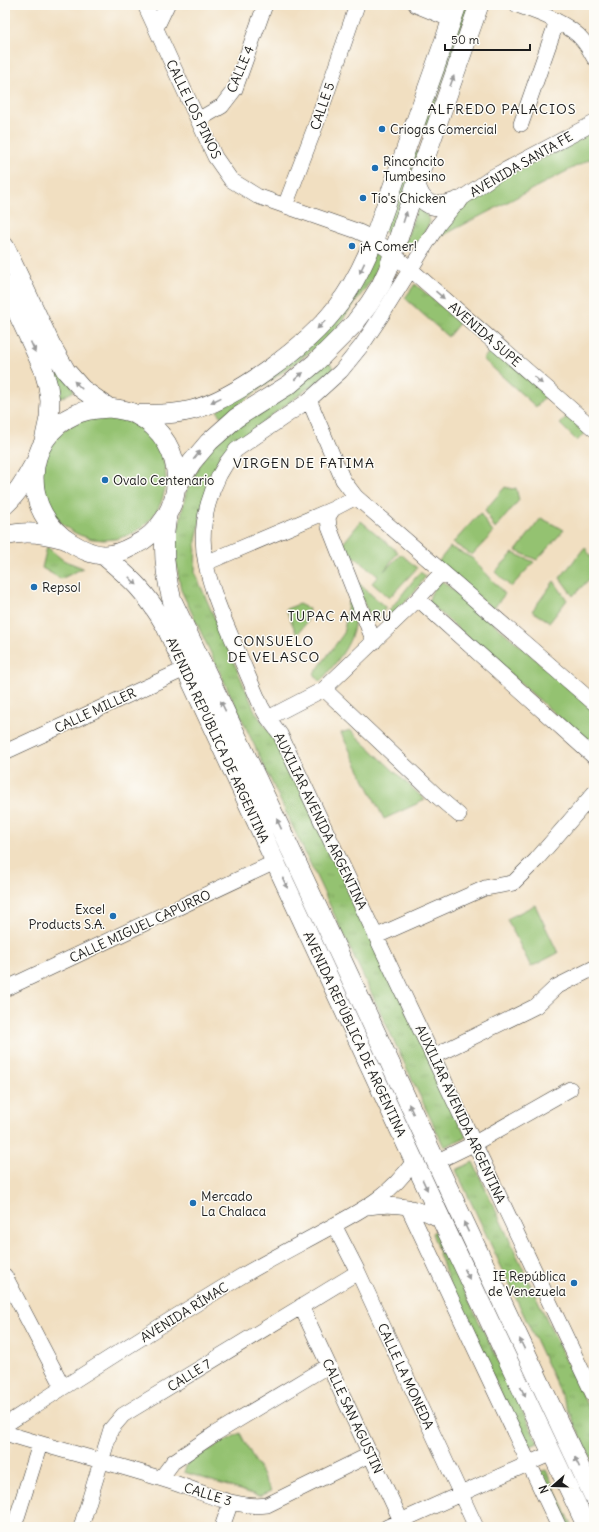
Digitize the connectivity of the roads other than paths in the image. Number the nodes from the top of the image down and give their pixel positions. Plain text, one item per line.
1 (145, 5) edge
2 (167, 5) edge
3 (265, 5) edge
4 (357, 5) edge
5 (416, 5) edge
6 (479, 5) edge
7 (517, 5) edge
8 (454, 12) edge
9 (557, 21) junction
10 (156, 28) junction
11 (594, 58) edge
12 (198, 120) junction
13 (594, 123) edge
14 (521, 124) dead end
15 (411, 134) junction
16 (430, 142) junction
17 (416, 184) junction
18 (458, 201) junction
19 (285, 206) junction
20 (374, 239) junction
21 (5, 247) edge
22 (394, 254) junction
23 (411, 269) junction
24 (5, 286) edge
25 (31, 322) junction
26 (309, 400) junction
27 (109, 408) junction
28 (134, 414) junction
29 (594, 430) edge
30 (44, 441) junction
31 (36, 461) junction
32 (176, 488) junction
33 (356, 497) junction
34 (5, 505) edge
35 (332, 509) junction
36 (167, 516) junction
37 (5, 536) edge
38 (64, 539) junction
39 (103, 555) junction
40 (206, 563) junction
41 (442, 572) junction
42 (418, 599) junction
43 (374, 642) junction
44 (185, 669) junction
45 (324, 689) junction
46 (594, 703) edge
47 (268, 718) junction
48 (5, 752) edge
49 (594, 757) edge
50 (594, 793) edge
51 (460, 815) dead end
52 (275, 862) junction
53 (377, 936) junction
54 (594, 968) edge
55 (5, 989) edge
56 (434, 1056) junction
57 (570, 1089) dead end
58 (474, 1143) junction
59 (414, 1161) junction
60 (436, 1162) junction
61 (367, 1207) junction
62 (408, 1207) junction
63 (442, 1221) junction
64 (334, 1225) junction
65 (358, 1272) junction
66 (5, 1276) edge
67 (301, 1306) junction
68 (329, 1365) junction
69 (64, 1387) junction
70 (594, 1396) edge
71 (5, 1426) edge
72 (5, 1433) edge
73 (40, 1444) junction
74 (552, 1453) junction
75 (371, 1454) junction
76 (101, 1461) junction
77 (529, 1464) junction
78 (161, 1478) junction
79 (461, 1494) junction
80 (594, 1497) edge
81 (230, 1502) junction
82 (402, 1524) edge
83 (85, 1526) edge
84 (14, 1527) edge
85 (222, 1527) edge
86 (387, 1527) edge
87 (476, 1527) edge
88 (559, 1527) edge
89 (587, 1527) edge

1 - 10 street, CALLE LOS PINOS
2 - 10 street
3 - 12 street, CALLE 4
4 - 19 street, CALLE 5
5 - 8 street
16 -> 6 main road
7 - 9 street
8 - 15 main road
9 - 11 street
9 - 14 street
10 - 12 street, CALLE LOS PINOS
12 - 19 street, CALLE LOS PINOS
13 - 18 street, AVENIDA SANTA FE
15 - 16 main road
15 - 20 main road
16 - 17 main road
17 - 18 main road
22 -> 17 main road
18 - 23 street, AVENIDA SANTA FE
19 - 20 street, CALLE LOS PINOS
20 - 22 street, AVENIDA SUPE
20 -> 28 main road
21 - 25 main road
22 - 23 street, AVENIDA SUPE
32 -> 22 main road
23 - 26 street, AUXILIAR AVENIDA ARGENTINA
23 -> 29 street, AVENIDA SUPE
24 - 25 main road
27 -> 25 main road
25 -> 30 main road
26 - 33 street
26 - 40 street, AUXILIAR AVENIDA ARGENTINA
27 - 28 main road
27 - 30 main road
28 - 32 main road
30 - 31 main road
31 - 34 main road
31 - 38 main road
32 - 36 main road
33 - 35 street
33 - 41 street
35 - 40 street
35 - 43 street
36 - 39 main road
60 -> 36 main road, AVENIDA REPÚBLICA DE ARGENTINA
37 - 38 main road
38 - 39 main road
39 -> 44 main road, AVENIDA REPÚBLICA DE ARGENTINA
40 - 47 street, AUXILIAR AVENIDA ARGENTINA
41 - 42 street
41 - 46 street
42 - 43 street
42 - 49 street
43 - 45 street
44 - 48 street, CALLE MILLER
44 - 52 main road, AVENIDA REPÚBLICA DE ARGENTINA
45 - 47 street
45 - 51 street
47 - 53 street, AUXILIAR AVENIDA ARGENTINA
50 - 53 street
52 - 55 street, CALLE MIGUEL CAPURRO
52 -> 59 main road, AVENIDA REPÚBLICA DE ARGENTINA
53 - 56 street, AUXILIAR AVENIDA ARGENTINA
54 - 56 street
56 - 58 street, AUXILIAR AVENIDA ARGENTINA
57 - 58 street
58 - 60 street
58 - 70 street, AUXILIAR AVENIDA ARGENTINA
59 - 61 street, AVENIDA RÍMAC
59 -> 63 main road, AVENIDA REPÚBLICA DE ARGENTINA
80 -> 60 main road, AVENIDA REPÚBLICA DE ARGENTINA
61 - 62 street, AVENIDA RÍMAC
61 - 64 street, AVENIDA RÍMAC
62 - 63 street, AVENIDA RÍMAC
62 - 77 street
63 -> 74 main road, AVENIDA REPÚBLICA DE ARGENTINA
64 - 65 street, CALLE LA MONEDA
64 - 69 street, AVENIDA RÍMAC
65 - 67 street, CALLE 7
65 - 79 street, CALLE LA MONEDA
66 - 69 street
67 - 68 street, CALLE SAN AGUSTIN
67 - 76 street, CALLE 7
68 - 75 street, CALLE SAN AGUSTIN
68 - 78 street
69 - 71 street, AVENIDA RÍMAC
72 - 73 street, CALLE 3
73 - 76 street, CALLE 3
73 - 84 street
74 - 77 street
74 - 89 main road, AVENIDA REPÚBLICA DE ARGENTINA
75 - 81 street, CALLE 3
75 - 82 street, CALLE SAN AGUSTIN
76 - 78 street, CALLE 3
76 - 83 street, CALLE 7
77 - 79 street
77 - 88 street
78 - 81 street, CALLE 3
79 - 82 street
79 - 87 street, CALLE LA MONEDA
81 - 85 street
82 - 86 street

